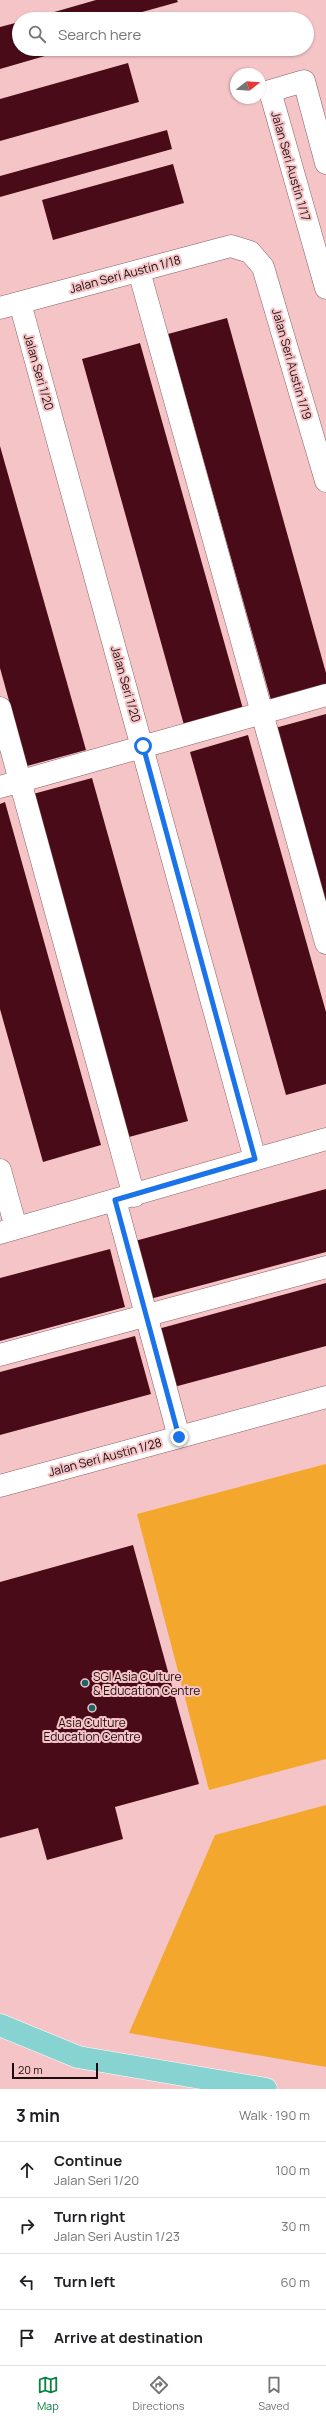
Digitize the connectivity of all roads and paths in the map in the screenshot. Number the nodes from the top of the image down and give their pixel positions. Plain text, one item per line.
1 (326, 163) edge
2 (250, 252) joint
3 (139, 270) junction
4 (326, 288) edge
5 (10, 305) edge
6 (326, 481) edge
7 (326, 695) edge
8 (0, 708) edge
9 (262, 713) junction
10 (143, 746) junction
11 (10, 784) edge
12 (326, 943) edge
13 (326, 1139) edge
14 (255, 1159) junction
15 (0, 1170) edge
16 (124, 1198) junction
17 (8, 1230) edge
18 (326, 1267) edge
19 (145, 1316) junction
20 (0, 1355) edge
21 (326, 1397) edge
22 (179, 1437) junction
23 (0, 1486) edge
24 (0, 2025) edge
25 (266, 2089) edge

1 - 4 street, Jalan Seri Austin 1/17
2 - 3 street, Jalan Seri Austin 1/18
2 - 6 street, Jalan Seri Austin 1/19
3 - 5 street, Jalan Seri Austin 1/18
3 - 9 street
5 - 10 street, Jalan Seri 1/20
7 - 9 street
8 - 11 street
9 - 10 street
9 - 12 street
10 - 11 street
10 - 14 street, Jalan Seri 1/20
11 - 16 street
13 - 14 street
14 - 16 street
15 - 17 street
16 - 17 street
16 - 19 street
18 - 19 street
19 - 20 street
19 - 22 street
21 - 22 street, Jalan Seri Austin 1/28
22 - 23 street, Jalan Seri Austin 1/28
24 - 25 main road

